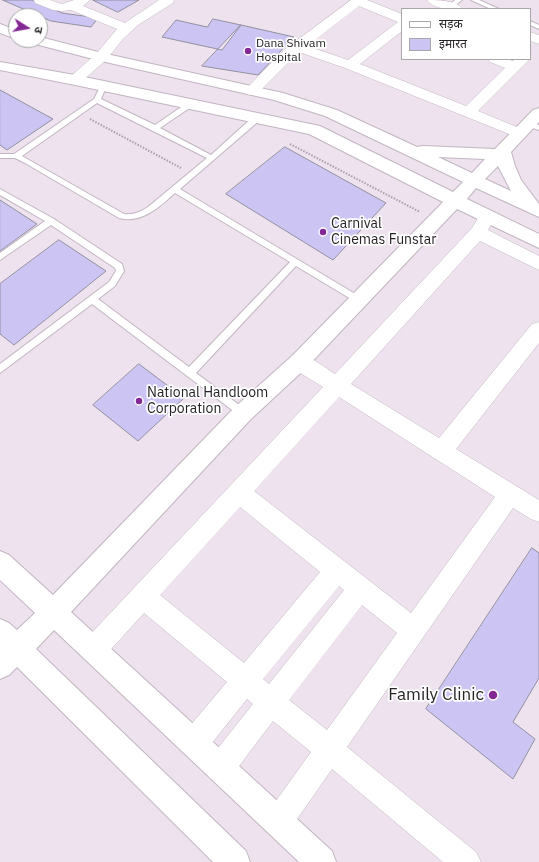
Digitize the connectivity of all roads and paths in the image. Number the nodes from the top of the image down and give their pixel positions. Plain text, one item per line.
1 (40, 0) edge
2 (168, 0) edge
3 (358, 0) edge
4 (433, 0) edge
5 (474, 0) edge
6 (79, 3) edge
7 (455, 5) edge
8 (494, 8) edge
9 (401, 19) edge
10 (401, 26) edge
11 (126, 28) junction
12 (48, 43) edge
13 (297, 47) junction
14 (101, 57) junction
15 (501, 60) edge
16 (519, 63) edge
17 (350, 65) junction
18 (0, 66) edge
19 (75, 80) junction
20 (252, 91) junction
21 (100, 93) junction
22 (189, 105) junction
23 (79, 112) junction
24 (468, 112) junction
25 (257, 118) junction
26 (531, 125) edge
27 (156, 128) junction
28 (290, 144) dead end
29 (409, 150) junction
30 (501, 152) junction
31 (0, 156) edge
32 (16, 156) junction
33 (212, 158) junction
34 (192, 174) junction
35 (474, 181) junction
36 (174, 189) junction
37 (0, 192) edge
38 (454, 201) junction
39 (536, 210) edge
40 (437, 220) junction
41 (51, 221) junction
42 (483, 225) junction
43 (539, 242) edge
44 (0, 257) edge
45 (295, 262) junction
46 (539, 264) edge
47 (93, 300) junction
48 (359, 300) junction
49 (539, 329) edge
50 (299, 362) junction
51 (0, 369) edge
52 (190, 373) junction
53 (337, 386) junction
54 (243, 413) junction
55 (441, 451) junction
56 (238, 492) junction
57 (510, 494) junction
58 (539, 512) edge
59 (0, 562) edge
60 (337, 570) junction
61 (360, 589) junction
62 (142, 596) junction
63 (54, 612) junction
64 (414, 631) junction
65 (5, 649) edge
66 (94, 649) junction
67 (246, 681) junction
68 (272, 703) junction
69 (194, 743) junction
70 (329, 750) junction
71 (220, 768) junction
72 (278, 822) junction
73 (236, 862) edge
74 (321, 862) edge
75 (466, 862) edge

1 - 6 street
2 - 11 street
3 - 9 street
3 - 13 street
4 - 7 street
5 - 8 lane
6 - 11 street
10 - 17 street
11 - 14 street
12 - 14 street
13 - 17 street
13 - 20 street
14 - 19 street
14 - 20 street
15 - 16 street
16 - 24 street
17 - 24 street
18 - 19 street
19 - 21 street
20 - 29 street
21 - 22 street
21 - 23 lane
21 - 27 lane
22 - 25 street
22 - 27 lane
23 - 32 lane
23 - 34 path
24 - 26 street
25 - 33 lane
25 - 38 street
26 - 30 street
27 - 33 lane
28 - 40 path
29 - 30 street
29 - 35 street
30 - 35 street
30 - 39 street
31 - 32 lane
32 - 36 lane
33 - 34 lane
34 - 36 lane
35 - 38 street
35 - 39 street
36 - 45 lane
37 - 41 lane
38 - 40 street
38 - 42 street
40 - 48 street
41 - 44 lane
41 - 47 lane
42 - 43 street
42 - 46 street
42 - 53 street
45 - 48 lane
45 - 52 lane
47 - 51 lane
47 - 52 lane
48 - 50 street
49 - 55 street
50 - 53 street
50 - 54 street
52 - 54 lane
53 - 55 street
53 - 56 street
54 - 63 street
55 - 57 street
56 - 60 street
56 - 62 street
57 - 58 street
57 - 64 street
59 - 63 street
60 - 61 street
60 - 67 street
61 - 64 street
61 - 68 street
62 - 66 street
62 - 67 street
63 - 65 street
63 - 66 street
64 - 70 street
65 - 73 street
66 - 69 street
67 - 68 street
67 - 69 street
68 - 70 street
68 - 71 street
69 - 71 street
70 - 72 street
70 - 75 street
71 - 72 street
72 - 74 street

